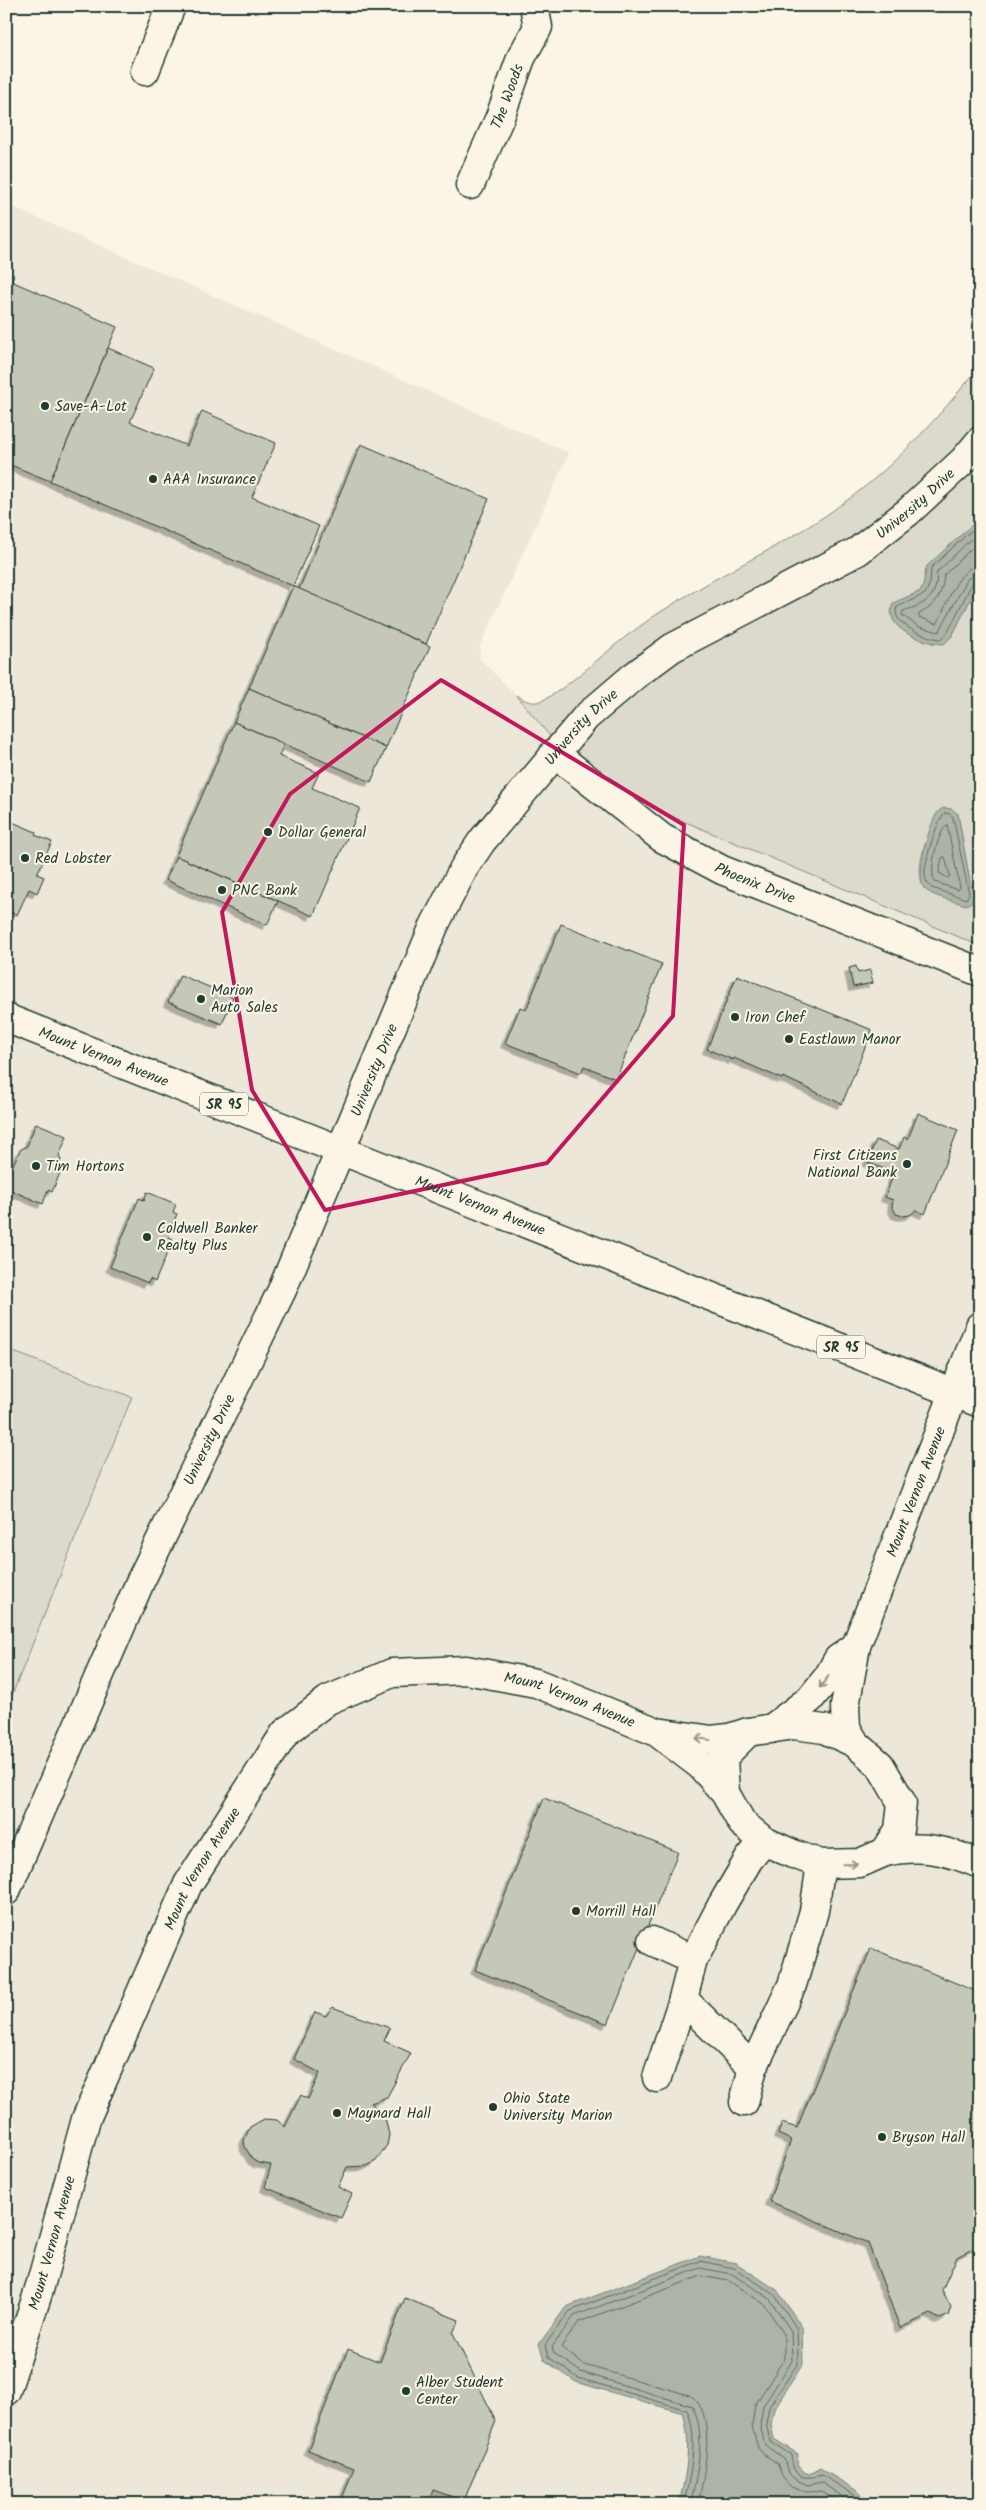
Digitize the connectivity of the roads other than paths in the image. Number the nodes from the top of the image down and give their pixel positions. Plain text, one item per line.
1 (172, 6) edge
2 (534, 6) edge
3 (145, 71) dead end
4 (470, 185) dead end
5 (980, 441) edge
6 (554, 753) junction
7 (980, 972) edge
8 (6, 1018) edge
9 (340, 1150) junction
10 (980, 1326) edge
11 (967, 1398) edge
12 (856, 1646) junction
13 (759, 1730) junction
14 (657, 1732) junction
15 (854, 1743) junction
16 (725, 1793) junction
17 (902, 1803) junction
18 (764, 1841) junction
19 (885, 1852) junction
20 (950, 1852) junction
21 (821, 1864) junction
22 (980, 1864) edge
23 (6, 1892) edge
24 (652, 1941) dead end
25 (693, 1960) junction
26 (683, 1999) junction
27 (753, 2068) junction
28 (657, 2078) dead end
29 (744, 2102) dead end
30 (6, 2391) edge

1 - 3 street
2 - 4 street, The Woods
5 - 6 street, University Drive
6 - 7 street, Phoenix Drive
6 - 9 street, University Drive
8 - 9 street, Mount Vernon Avenue / SR 95
9 - 11 street, Mount Vernon Avenue / SR 95
9 - 23 street, University Drive
10 - 11 street
11 - 12 street, Mount Vernon Avenue
12 -> 13 street, Mount Vernon Avenue
12 - 15 street, Mount Vernon Avenue
13 -> 14 street, Mount Vernon Avenue
13 - 15 street, Mount Vernon Avenue
13 - 16 street, Mount Vernon Avenue
14 - 16 street, Mount Vernon Avenue
14 - 30 street, Mount Vernon Avenue
15 - 17 street, Mount Vernon Avenue
16 - 18 street, Mount Vernon Avenue
17 - 19 street
17 - 20 street, Mount Vernon Avenue
18 - 21 street, Mount Vernon Avenue
18 - 25 street
19 - 20 street, Mount Vernon Avenue
21 -> 19 street, Mount Vernon Avenue
20 - 22 street, Mount Vernon Avenue
21 - 27 street
24 - 25 street
25 - 26 street
26 - 27 street
26 - 28 street
27 - 29 street

